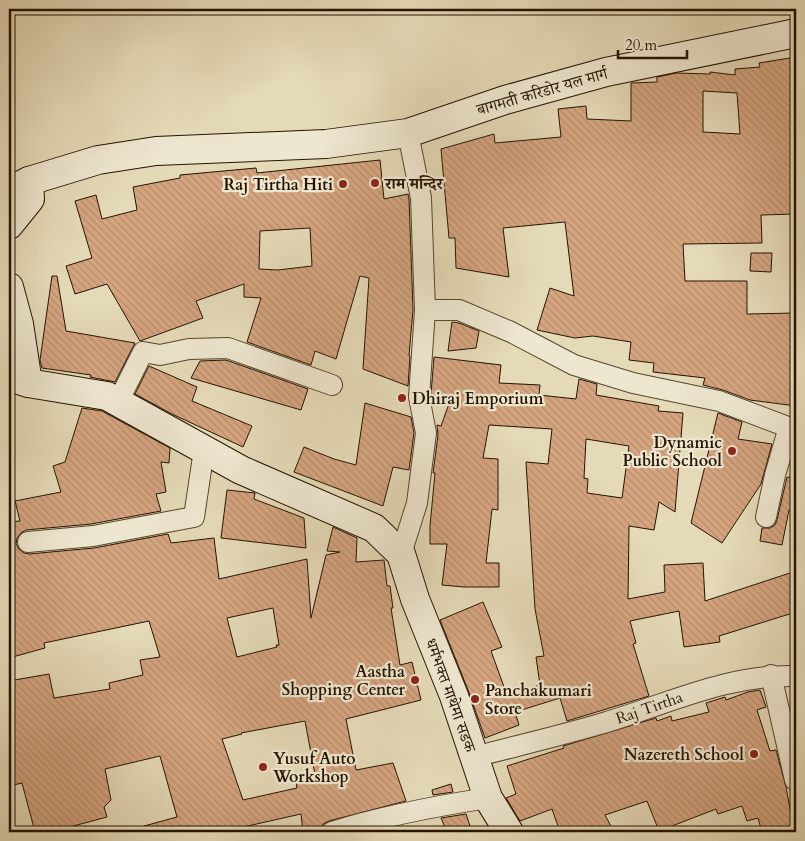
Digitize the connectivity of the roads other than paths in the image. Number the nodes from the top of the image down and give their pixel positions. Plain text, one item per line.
1 (796, 33) edge
2 (408, 134) junction
3 (19, 186) edge
4 (9, 225) edge
5 (9, 288) edge
6 (425, 310) junction
7 (18, 380) edge
8 (332, 385) dead end
9 (138, 412) junction
10 (793, 428) edge
11 (204, 450) junction
12 (766, 516) dead end
13 (28, 542) dead end
14 (401, 554) junction
15 (771, 675) junction
16 (796, 676) edge
17 (474, 756) junction
18 (795, 780) dead end
19 (488, 798) junction
20 (332, 832) edge
21 (509, 832) edge

1 - 2 street, बागमती करिडोर यल मार्ग
2 - 3 street, बागमती करिडोर यल मार्ग
2 - 6 street
3 - 4 street
5 - 7 street
6 - 10 street
6 - 14 street
7 - 9 street
8 - 9 street
9 - 11 street
10 - 12 street
11 - 13 street
11 - 14 street
14 - 17 street, धर्मभक्त माथेमा सडक
15 - 16 street, Raj Tirtha
15 - 17 street, Raj Tirtha
15 - 18 street
17 - 19 street, धर्मभक्त माथेमा सडक
19 - 20 street
19 - 21 street, धर्मभक्त माथेमा सडक

